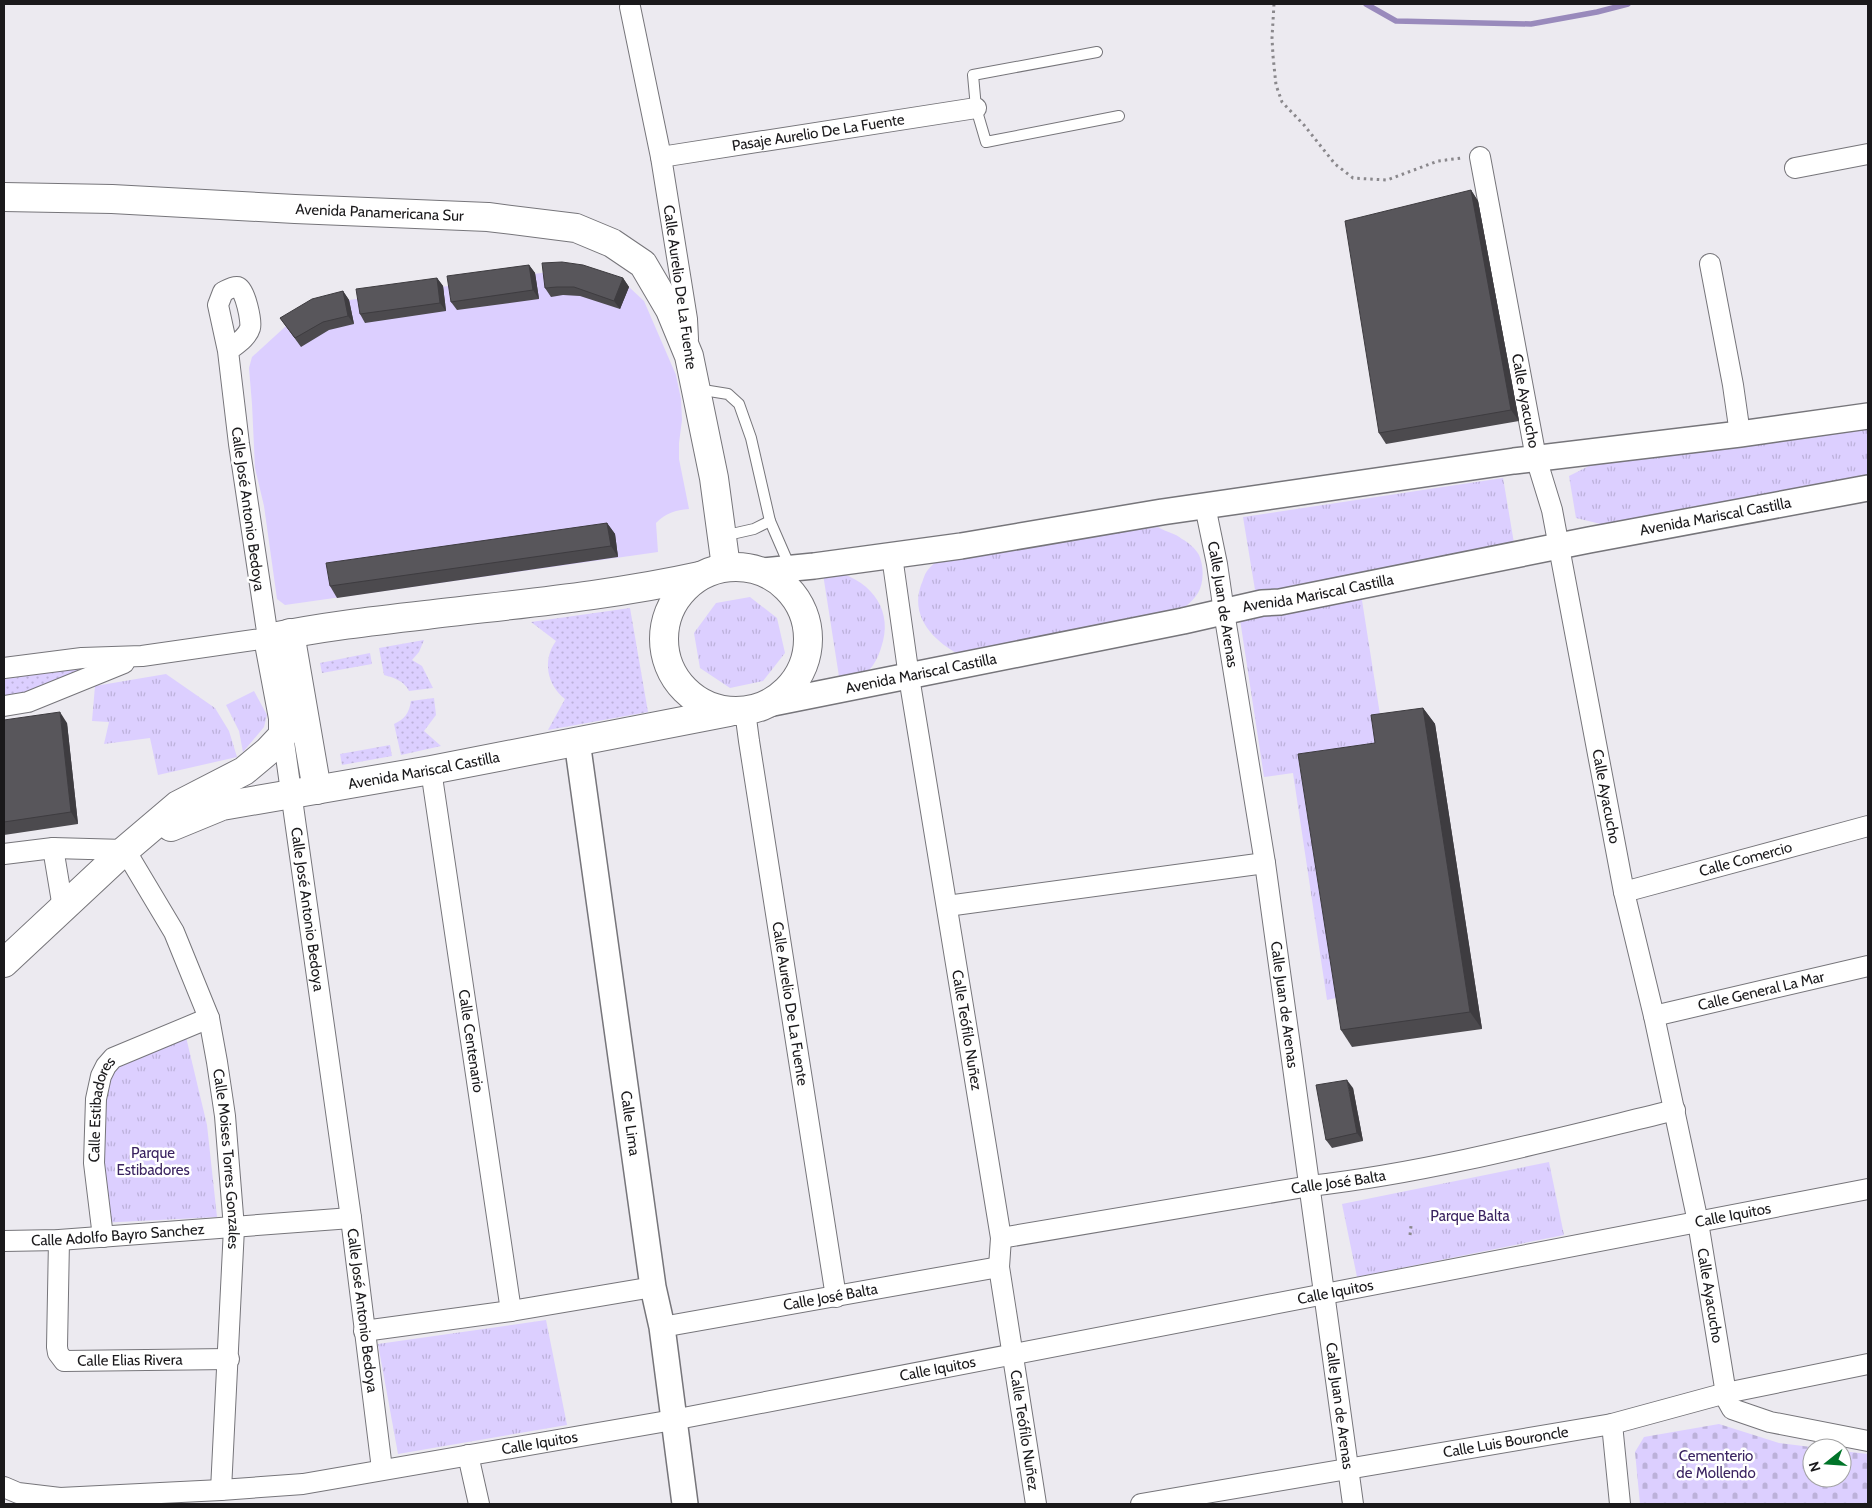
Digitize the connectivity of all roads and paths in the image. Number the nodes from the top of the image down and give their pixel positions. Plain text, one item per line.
1 (1274, 4) edge
2 (630, 7) dead end
3 (1097, 52) dead end
4 (976, 108) junction
5 (1119, 116) dead end
6 (1868, 154) edge
7 (661, 157) junction
8 (1480, 157) joint
9 (1795, 168) dead end
10 (4, 197) edge
11 (1710, 264) dead end
12 (228, 351) dead end
13 (689, 356) junction
14 (696, 388) junction
15 (1868, 416) edge
16 (1740, 434) junction
17 (1536, 458) junction
18 (1868, 488) edge
19 (1205, 506) junction
20 (770, 521) junction
21 (722, 536) junction
22 (1558, 546) junction
23 (892, 556) junction
24 (726, 567) junction
25 (790, 568) junction
26 (762, 571) junction
27 (700, 576) junction
28 (1224, 612) junction
29 (279, 636) junction
30 (142, 656) junction
31 (4, 668) edge
32 (909, 676) junction
33 (4, 706) edge
34 (748, 709) junction
35 (283, 735) junction
36 (577, 741) junction
37 (431, 770) junction
38 (304, 793) junction
39 (1868, 826) edge
40 (53, 848) junction
41 (125, 850) junction
42 (4, 854) edge
43 (1265, 863) junction
44 (1624, 892) junction
45 (947, 906) junction
46 (63, 908) junction
47 (4, 963) edge
48 (1868, 966) edge
49 (1654, 1016) junction
50 (209, 1018) junction
51 (1675, 1110) junction
52 (1310, 1186) junction
53 (1868, 1189) edge
54 (351, 1218) junction
55 (1698, 1222) junction
56 (1411, 1226) dead end
57 (234, 1228) junction
58 (1410, 1235) dead end
59 (103, 1237) junction
60 (1001, 1238) junction
61 (4, 1240) edge
62 (59, 1240) junction
63 (999, 1267) junction
64 (653, 1287) junction
65 (1325, 1295) junction
66 (836, 1297) junction
67 (511, 1311) junction
68 (662, 1326) junction
69 (364, 1332) junction
70 (1013, 1356) junction
71 (229, 1359) junction
72 (1868, 1364) edge
73 (1726, 1393) junction
74 (673, 1420) junction
75 (1612, 1424) junction
76 (1868, 1441) edge
77 (468, 1455) junction
78 (382, 1469) junction
79 (1347, 1470) junction
80 (4, 1487) edge
81 (221, 1490) junction
82 (479, 1504) edge
83 (685, 1504) edge
84 (1036, 1504) edge
85 (1140, 1504) edge
86 (1353, 1504) edge
87 (1620, 1504) edge

1 - 8 path
2 - 7 street, Calle Aurelio De La Fuente
3 - 4 lane
4 - 5 lane
4 - 7 street, Pasaje Aurelio De La Fuente
6 - 9 street
7 - 13 street, Calle Aurelio De La Fuente
8 - 17 street, Calle Ayacucho
10 - 13 main road, Avenida Panamericana Sur
11 - 16 street
12 - 29 street, Calle José Antonio Bedoya
13 - 14 main road, Calle Aurelio De La Fuente
14 - 20 lane
14 - 21 main road, Calle Aurelio De La Fuente
15 - 16 street
16 - 17 street
17 - 19 street
17 - 22 street, Calle Ayacucho
18 - 22 street, Avenida Mariscal Castilla
19 - 23 street
19 - 28 street, Calle Juan de Arenas
20 - 21 lane
20 - 25 lane
21 - 24 main road, Calle Aurelio De La Fuente
22 - 28 street, Avenida Mariscal Castilla
22 - 44 street, Calle Ayacucho
23 - 25 street
23 - 32 street, Calle Teófilo Nuñez
24 - 26 main road
24 - 27 main road
25 - 26 street
26 - 34 main road
27 - 29 main road
27 - 34 main road
28 - 32 street, Avenida Mariscal Castilla
28 - 43 street, Calle Juan de Arenas
29 - 30 street
29 - 35 main road, Calle José Antonio Bedoya
29 - 38 main road
30 - 31 street
30 - 33 street
32 - 34 street, Avenida Mariscal Castilla
32 - 45 street, Calle Teófilo Nuñez
34 - 36 main road, Avenida Mariscal Castilla
34 - 66 street, Calle Aurelio De La Fuente
35 - 38 street, Calle José Antonio Bedoya
35 - 41 main road
36 - 37 main road, Avenida Mariscal Castilla
36 - 64 street, Calle Lima
37 - 38 main road, Avenida Mariscal Castilla
37 - 67 street, Calle Centenario
38 - 41 main road, Avenida Mariscal Castilla
38 - 54 street, Calle José Antonio Bedoya
39 - 44 street, Calle Comercio
40 - 41 street, Avenida Mariscal Castilla
40 - 42 street, Avenida Mariscal Castilla
40 - 46 street
41 - 46 main road
41 - 50 street, Calle Moises Torres Gonzales
43 - 45 street
43 - 52 street, Calle Juan de Arenas
44 - 49 street, Calle Ayacucho
45 - 60 street, Calle Teófilo Nuñez
46 - 47 main road
48 - 49 street, Calle General La Mar
49 - 51 street, Calle Ayacucho
50 - 57 street, Calle Moises Torres Gonzales
50 - 59 street, Calle Estibadores
51 - 52 street, Calle José Balta
51 - 55 street, Calle Ayacucho
52 - 60 street, Calle José Balta
52 - 65 street, Calle Juan de Arenas
53 - 55 street, Calle Iquitos
54 - 57 street, Calle Adolfo Bayro Sanchez
54 - 69 street, Calle José Antonio Bedoya
55 - 65 street, Calle Iquitos
55 - 73 street, Calle Ayacucho
56 - 58 path
57 - 59 street, Calle Adolfo Bayro Sanchez
57 - 71 street, Calle Moises Torres Gonzales
59 - 62 street, Calle Adolfo Bayro Sanchez
60 - 63 street, Calle Teófilo Nuñez
61 - 62 street, Calle Adolfo Bayro Sanchez
62 - 71 street, Calle Elias Rivera
63 - 66 street, Calle José Balta
63 - 70 street, Calle Teófilo Nuñez
64 - 67 street
64 - 68 street, Calle Lima
65 - 70 street, Calle Iquitos
65 - 79 street, Calle Juan de Arenas
66 - 68 street, Calle José Balta
67 - 69 street
68 - 74 street, Calle Lima
69 - 78 street, Calle José Antonio Bedoya
70 - 74 street, Calle Iquitos
70 - 84 street, Calle Teófilo Nuñez
71 - 81 street, Calle Moises Torres Gonzales
72 - 73 street, Calle Luis Bouroncle
73 - 75 street, Calle Luis Bouroncle
73 - 76 street
74 - 77 street, Calle Iquitos
74 - 83 street, Calle Lima
75 - 79 street, Calle Luis Bouroncle
75 - 87 street
77 - 78 street, Calle Iquitos
77 - 82 street
78 - 81 street, Calle Iquitos
79 - 85 street, Calle Luis Bouroncle
79 - 86 street, Calle Juan de Arenas
80 - 81 street, Calle Iquitos

